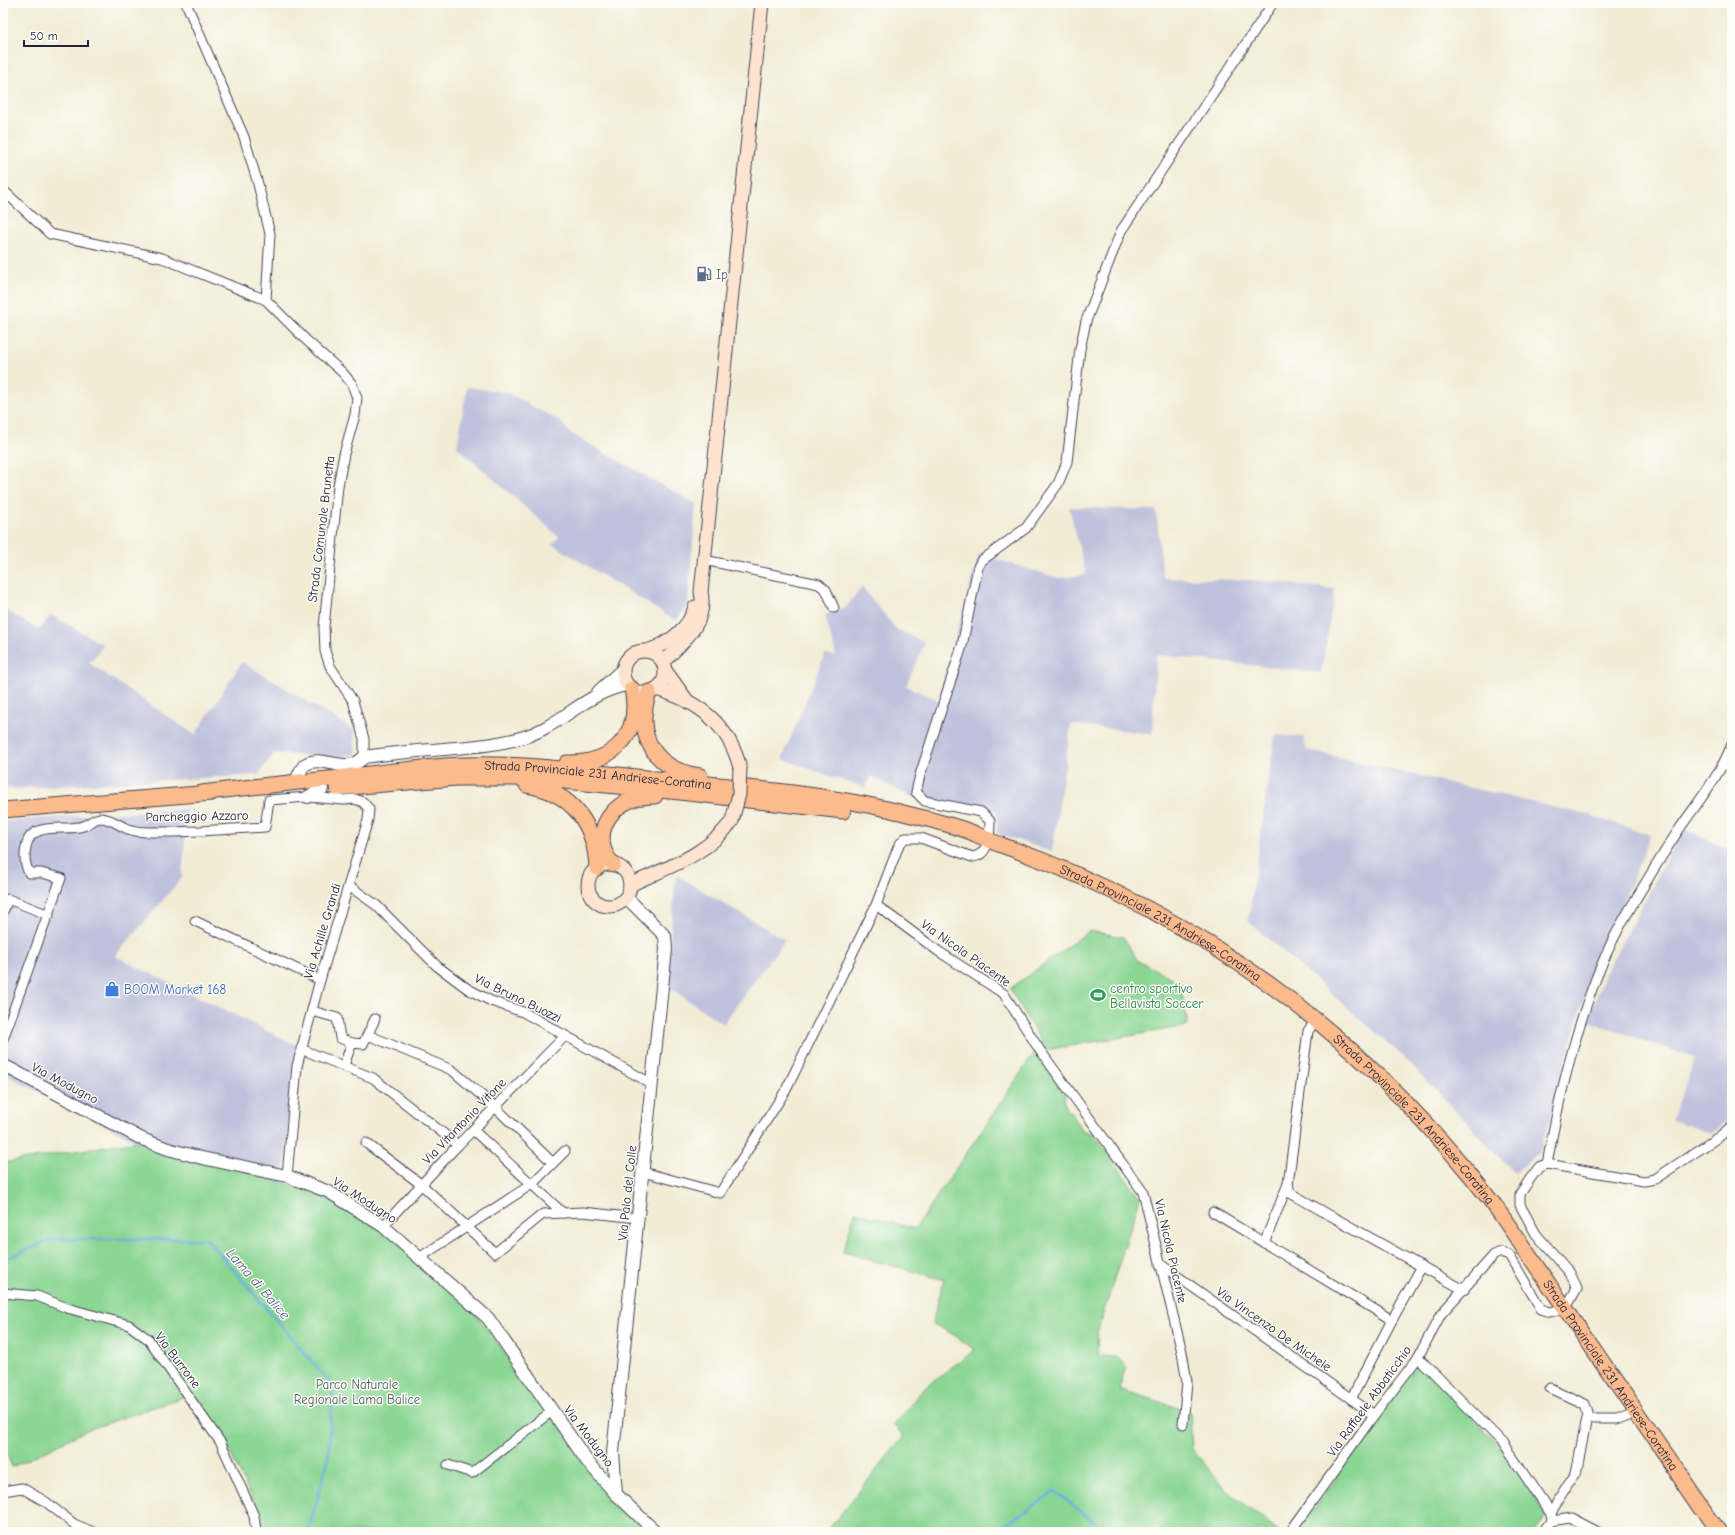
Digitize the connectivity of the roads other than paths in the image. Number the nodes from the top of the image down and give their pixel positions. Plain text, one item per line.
1 (186, 3) edge
2 (762, 3) edge
3 (1274, 3) edge
4 (3, 190) edge
5 (266, 300) junction
6 (704, 560) junction
7 (701, 592) junction
8 (834, 608) dead end
9 (647, 651) junction
10 (664, 666) junction
11 (623, 669) junction
12 (629, 687) junction
13 (652, 691) junction
14 (596, 694) junction
15 (688, 702) junction
16 (1732, 744) edge
17 (364, 757) junction
18 (356, 776) junction
19 (295, 783) junction
20 (382, 784) junction
21 (322, 789) junction
22 (202, 794) junction
23 (308, 797) junction
24 (846, 801) junction
25 (811, 806) junction
26 (3, 810) edge
27 (266, 811) joint
28 (989, 841) junction
29 (613, 864) junction
30 (597, 868) junction
31 (349, 886) junction
32 (626, 890) junction
33 (876, 905) junction
34 (50, 911) junction
35 (3, 912) edge
36 (195, 921) dead end
37 (320, 980) junction
38 (312, 1011) junction
39 (375, 1019) dead end
40 (1316, 1020) junction
41 (368, 1035) junction
42 (565, 1036) junction
43 (3, 1039) edge
44 (352, 1043) junction
45 (301, 1049) junction
46 (344, 1065) junction
47 (3, 1066) edge
48 (652, 1084) junction
49 (495, 1107) junction
50 (1732, 1126) edge
51 (473, 1130) junction
52 (366, 1143) dead end
53 (458, 1145) junction
54 (565, 1151) dead end
55 (553, 1163) junction
56 (1547, 1164) junction
57 (643, 1172) junction
58 (287, 1176) junction
59 (532, 1184) junction
60 (1288, 1184) junction
61 (422, 1185) junction
62 (1212, 1212) dead end
63 (563, 1213) junction
64 (638, 1218) junction
65 (383, 1226) junction
66 (467, 1226) junction
67 (1264, 1243) junction
68 (419, 1258) junction
69 (1160, 1264) junction
70 (1422, 1266) junction
71 (1464, 1290) junction
72 (3, 1293) edge
73 (1566, 1308) junction
74 (1392, 1320) junction
75 (1418, 1357) junction
76 (1550, 1388) dead end
77 (1351, 1398) junction
78 (552, 1411) junction
79 (1636, 1411) junction
80 (1374, 1415) junction
81 (1587, 1419) junction
82 (1183, 1424) dead end
83 (613, 1452) junction
84 (448, 1465) dead end
85 (596, 1470) junction
86 (3, 1490) edge
87 (616, 1494) junction
88 (1550, 1517) junction
89 (93, 1532) edge
90 (256, 1532) edge
91 (656, 1532) edge
92 (1290, 1532) edge
93 (1543, 1532) edge
94 (1598, 1532) edge
95 (1719, 1532) edge

1 - 5 street
2 - 6 main road
3 - 28 street
4 - 5 street
5 - 17 street, Strada Comunale Brunetta
6 - 7 main road
6 - 8 street
7 - 9 main road
7 - 10 main road
9 - 10 main road
9 - 11 main road
10 - 13 main road
10 - 15 main road
11 - 12 main road
11 - 14 street
12 - 13 main road
12 - 14 street
12 - 18 main road
13 - 15 main road
13 - 24 main road
14 - 17 street
15 - 32 main road, bridge
16 - 56 street
17 - 19 street
18 - 19 main road, Strada Provinciale 231 Andriese-Coratina
18 - 24 main road, Strada Provinciale 231 Andriese-Coratina
19 - 22 main road, Strada Provinciale 231 Andriese-Coratina
20 - 21 main road, Strada Provinciale 231 Andriese-Coratina
20 - 25 main road, Strada Provinciale 231 Andriese-Coratina
20 - 30 main road
21 - 22 main road, Strada Provinciale 231 Andriese-Coratina
21 - 23 street
22 - 26 main road, Strada Provinciale 231 Andriese-Coratina
23 - 27 street, Via Achille Grandi
23 - 31 street, Via Achille Grandi
24 - 28 main road, Strada Provinciale 231 Andriese-Coratina
25 - 28 main road, Strada Provinciale 231 Andriese-Coratina
25 - 29 main road
27 - 34 street, Parcheggio Azzaro
28 - 33 street
28 - 40 main road, Strada Provinciale 231 Andriese-Coratina
29 - 30 main road
29 - 32 main road
30 - 32 main road
31 - 37 street, Via Achille Grandi
31 - 42 street, Via Bruno Buozzi
32 - 48 street, Via Palo del Colle
33 - 57 street
33 - 69 street, Via Nicola Piacente
34 - 35 street
34 - 43 street
36 - 37 street
37 - 38 street, Via Achille Grandi
38 - 44 street
38 - 45 street, Via Achille Grandi
39 - 41 street
40 - 60 street
40 - 73 main road, Strada Provinciale 231 Andriese-Coratina
41 - 44 street
41 - 49 street
42 - 48 street, Via Bruno Buozzi
42 - 49 street, Via Vitantonio Vitone
44 - 46 street
45 - 46 street
45 - 58 street, Via Achille Grandi
46 - 53 street
47 - 58 street, Via Modugno
48 - 57 street, Via Palo del Colle
49 - 51 street, Via Vitantonio Vitone
49 - 55 street
50 - 56 street
51 - 53 street, Via Vitantonio Vitone
51 - 59 street
52 - 61 street
53 - 61 street, Via Vitantonio Vitone
54 - 55 street
55 - 59 street
56 - 73 street
57 - 64 street, Via Palo del Colle
58 - 65 street, Via Modugno
59 - 63 street
59 - 66 street
60 - 67 street
60 - 70 street
61 - 65 street, Via Vitantonio Vitone
61 - 66 street
62 - 67 street
63 - 64 street
63 - 66 street
64 - 83 street, Via Palo del Colle
65 - 68 street, Via Modugno
66 - 68 street
67 - 74 street
68 - 78 street, Via Modugno
69 - 77 street, Via Vincenzo De Michele
69 - 82 street, Via Nicola Piacente
70 - 71 street
70 - 74 street
71 - 73 street, Via Raffaele Abbaticchio
71 - 75 street, Via Raffaele Abbaticchio
72 - 90 street, Via Burrone
73 - 79 main road, Strada Provinciale 231 Andriese-Coratina
74 - 77 street
75 - 80 street, Via Raffaele Abbaticchio
75 - 88 street
76 - 81 street
77 - 80 street, Via Vincenzo De Michele
78 - 84 street
78 - 85 street, Via Modugno
79 - 81 street
79 - 95 main road, Strada Provinciale 231 Andriese-Coratina
80 - 92 street, Via Raffaele Abbaticchio
81 - 88 street
83 - 85 street, Via Palo del Colle
83 - 87 street, Via Palo del Colle
85 - 87 street, Via Modugno
86 - 89 street
87 - 91 street, Via Modugno
88 - 93 street
88 - 94 street

